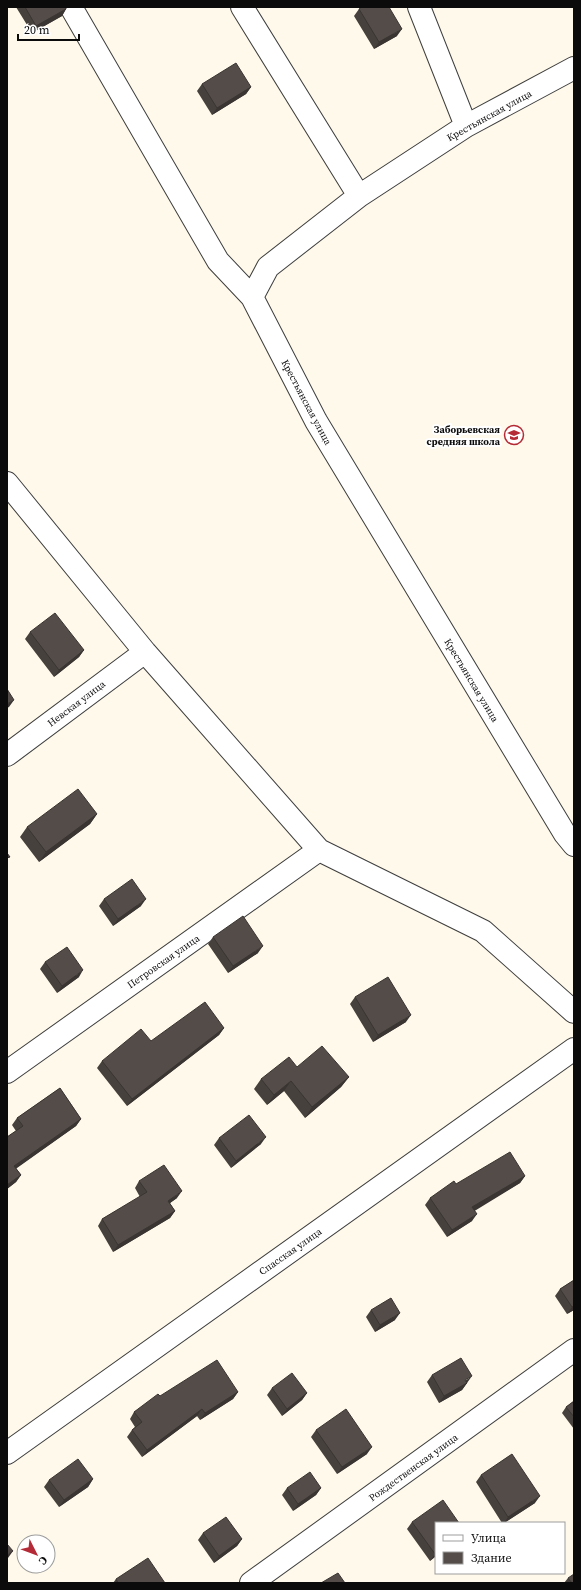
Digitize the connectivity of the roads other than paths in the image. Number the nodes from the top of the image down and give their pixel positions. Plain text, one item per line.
1 (71, 7) edge
2 (242, 7) edge
3 (419, 7) edge
4 (574, 68) edge
5 (466, 126) junction
6 (359, 196) junction
7 (252, 297) junction
8 (7, 483) edge
9 (146, 652) junction
10 (7, 754) edge
11 (574, 845) edge
12 (319, 850) junction
13 (574, 1012) edge
14 (574, 1049) edge
15 (7, 1072) edge
16 (574, 1350) edge
17 (7, 1453) edge
18 (251, 1583) edge

1 - 7 street
2 - 6 street
3 - 5 street
4 - 5 street, Крестьянская улица
5 - 6 street, Крестьянская улица
6 - 7 street, Крестьянская улица
7 - 11 street, Крестьянская улица
8 - 9 street
9 - 10 street, Невская улица
9 - 12 street
12 - 13 street
12 - 15 street, Петровская улица
14 - 17 street, Спасская улица
16 - 18 street, Рождественская улица

